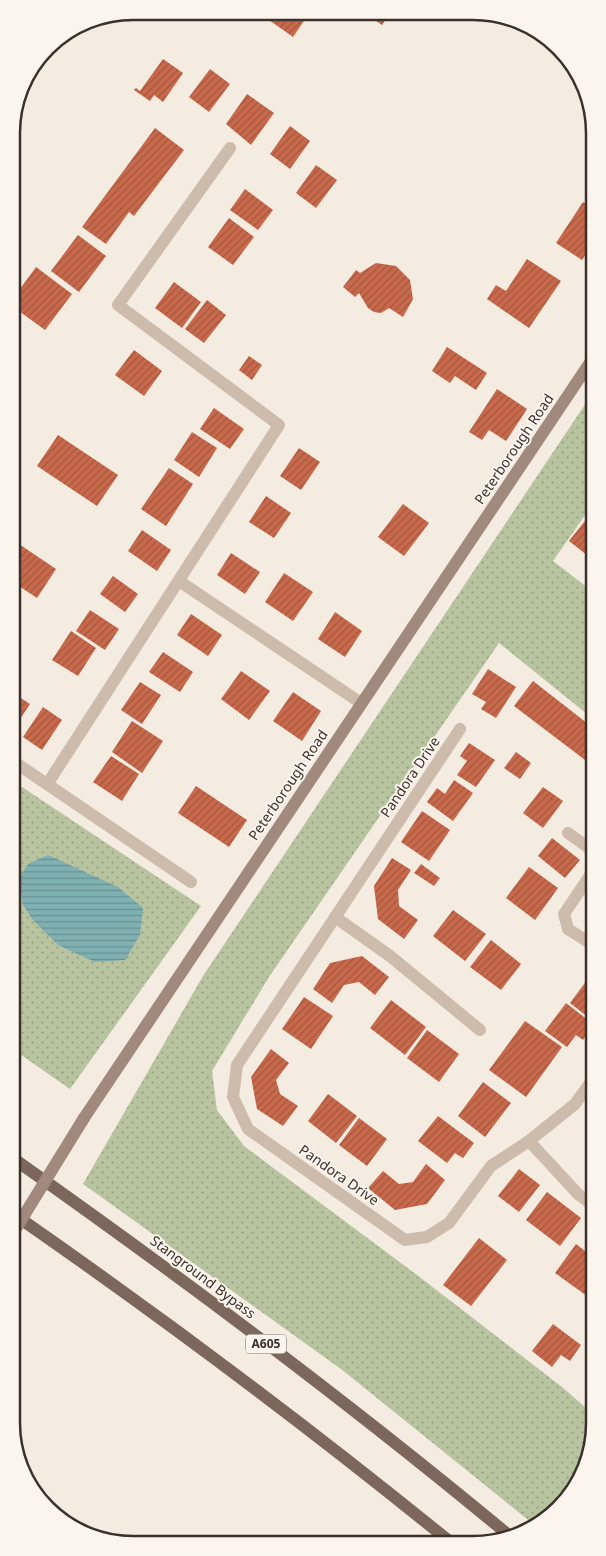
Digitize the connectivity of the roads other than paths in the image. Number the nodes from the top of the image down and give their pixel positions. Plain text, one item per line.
1 (230, 148) dead end
2 (586, 368) edge
3 (179, 581) junction
4 (361, 703) junction
5 (460, 729) dead end
6 (20, 765) edge
7 (48, 783) junction
8 (568, 833) dead end
9 (586, 846) edge
10 (586, 881) edge
11 (192, 882) dead end
12 (335, 917) junction
13 (586, 941) edge
14 (480, 1030) dead end
15 (586, 1090) edge
16 (529, 1141) junction
17 (20, 1163) edge
18 (586, 1200) edge
19 (20, 1218) edge
20 (20, 1222) edge
21 (505, 1531) edge
22 (443, 1536) edge

1 - 3 street
2 - 4 main road, Peterborough Road
3 - 4 street
3 - 7 street
4 - 20 main road, Peterborough Road, bridge
5 - 12 street, Pandora Drive
6 - 7 street
7 - 11 street
8 - 9 street
10 - 13 street
12 - 14 street
12 - 16 street, Pandora Drive
15 - 16 street, Pandora Drive
16 - 18 street
17 - 21 main road, Stanground Bypass / A605
19 - 22 main road

